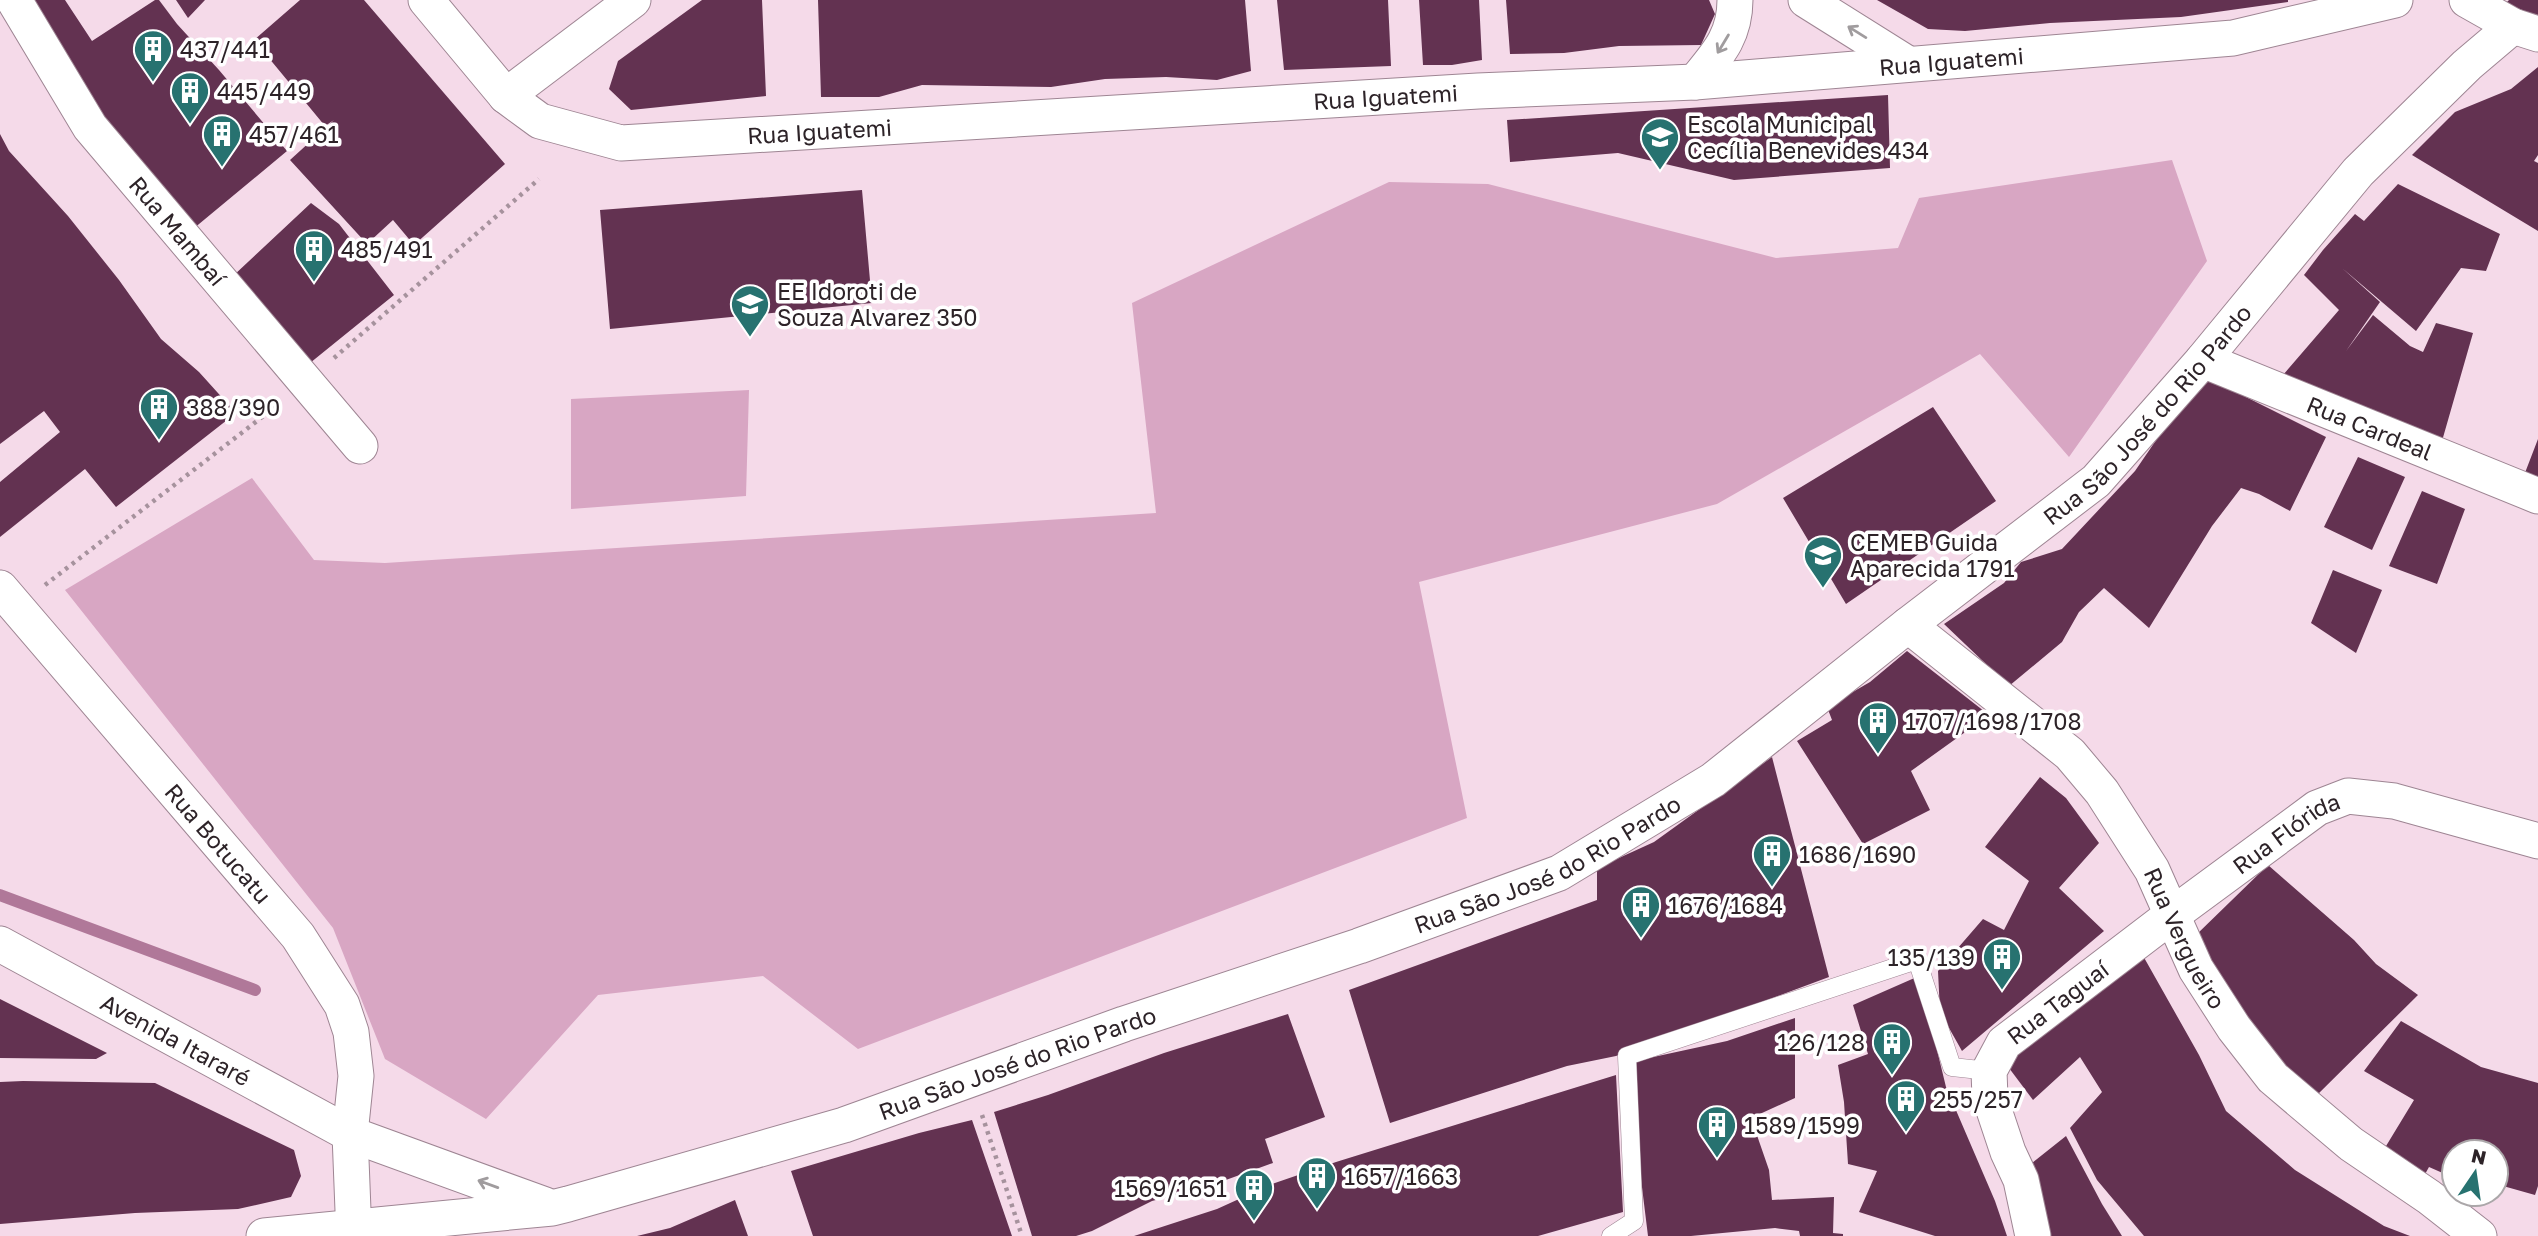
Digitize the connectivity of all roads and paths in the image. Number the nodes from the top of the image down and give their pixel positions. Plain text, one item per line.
1 (14, 0) edge
2 (426, 0) edge
3 (633, 0) edge
4 (1735, 0) edge
5 (1806, 0) edge
6 (2395, 0) edge
7 (2467, 0) edge
8 (2525, 30) edge
9 (1908, 64) junction
10 (1695, 82) junction
11 (506, 96) junction
12 (539, 180) dead end
13 (2203, 360) junction
14 (306, 382) junction
15 (360, 446) dead end
16 (2538, 496) edge
17 (8, 598) edge
18 (1908, 625) junction
19 (2538, 841) edge
20 (2172, 915) junction
21 (0, 944) edge
22 (1989, 1071) junction
23 (981, 1111) dead end
24 (350, 1134) junction
25 (552, 1208) junction
26 (354, 1232) edge
27 (264, 1236) edge
28 (1022, 1236) edge
29 (1611, 1236) edge
30 (2033, 1236) edge
31 (2479, 1236) edge

1 - 14 street, Rua Mambaí
2 - 11 street, Rua Iguatemi
3 - 11 street
4 -> 10 street
9 -> 5 street
6 - 9 street, Rua Iguatemi
7 - 8 street, Rua São José do Rio Pardo
8 - 13 street, Rua São José do Rio Pardo
9 - 10 street, Rua Iguatemi
10 - 11 street, Rua Iguatemi
12 - 14 path
13 - 16 street, Rua Cardeal
13 - 18 street, Rua São José do Rio Pardo
14 - 15 street, Rua Mambaí
14 - 17 path
17 - 24 street, Rua Botucatu
18 - 20 street, Rua Vergueiro
18 - 25 street, Rua São José do Rio Pardo
19 - 20 street, Rua Flórida
20 - 22 street, Rua Taguaí
20 - 31 street, Rua Vergueiro
21 - 24 street, Avenida Itararé
22 - 29 lane
22 - 30 street
23 - 28 path
25 -> 24 street, Avenida Itararé
24 - 26 street, Rua Botucatu
25 - 26 street, Rua São José do Rio Pardo
26 - 27 street, Rua São José do Rio Pardo

